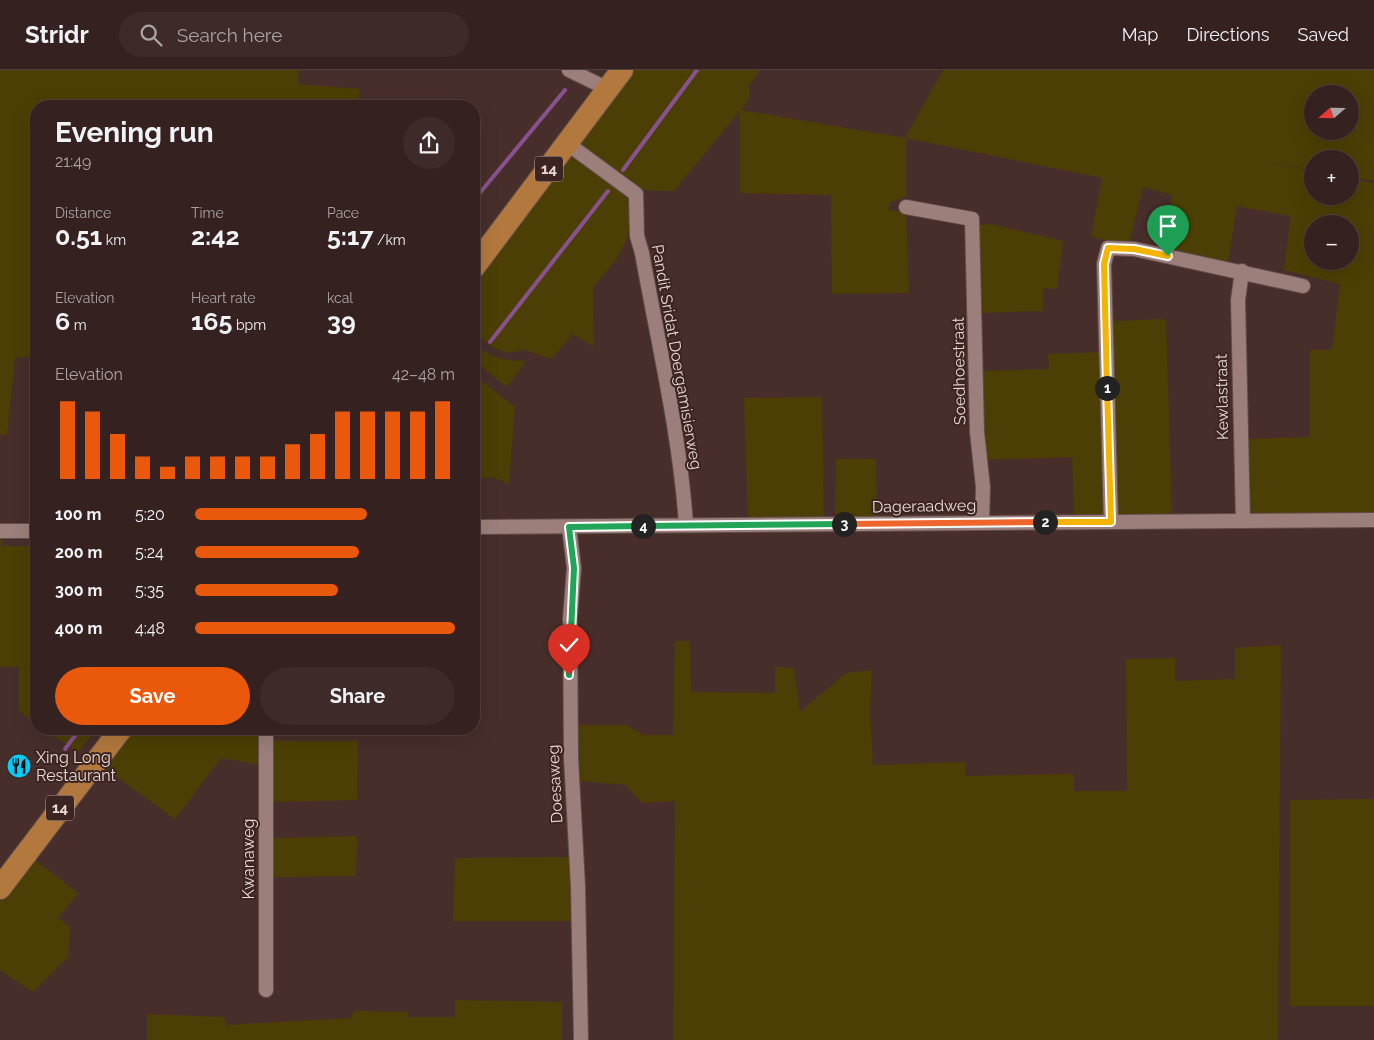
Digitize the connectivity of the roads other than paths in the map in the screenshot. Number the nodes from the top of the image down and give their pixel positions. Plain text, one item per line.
1 (569, 70) edge
2 (622, 70) edge
3 (608, 89) junction
4 (568, 144) junction
5 (906, 207) dead end
6 (480, 258) edge
7 (1242, 271) junction
8 (1303, 286) dead end
9 (1374, 520) edge
10 (1243, 521) junction
11 (982, 522) junction
12 (1111, 522) junction
13 (686, 525) junction
14 (480, 527) edge
15 (569, 527) junction
16 (0, 531) edge
17 (30, 531) edge
18 (115, 735) edge
19 (266, 735) edge
20 (0, 888) edge
21 (266, 990) dead end
22 (581, 1040) edge

1 - 3 street
2 - 3 main road, 14
3 - 4 main road, 14
4 - 6 main road, 14
4 - 13 street, Pandit Sridat Doergamisierweg
5 - 11 street, Soedhoestraat
7 - 8 street
7 - 10 street, Kewlastraat
7 - 12 street
9 - 10 street, Dageraadweg
10 - 12 street, Dageraadweg
11 - 12 street, Dageraadweg
11 - 13 street, Dageraadweg
13 - 15 street, Dageraadweg
14 - 15 street, Dageraadweg
15 - 22 street, Doesaweg
16 - 17 street
18 - 20 main road, 14
19 - 21 street, Kwanaweg

